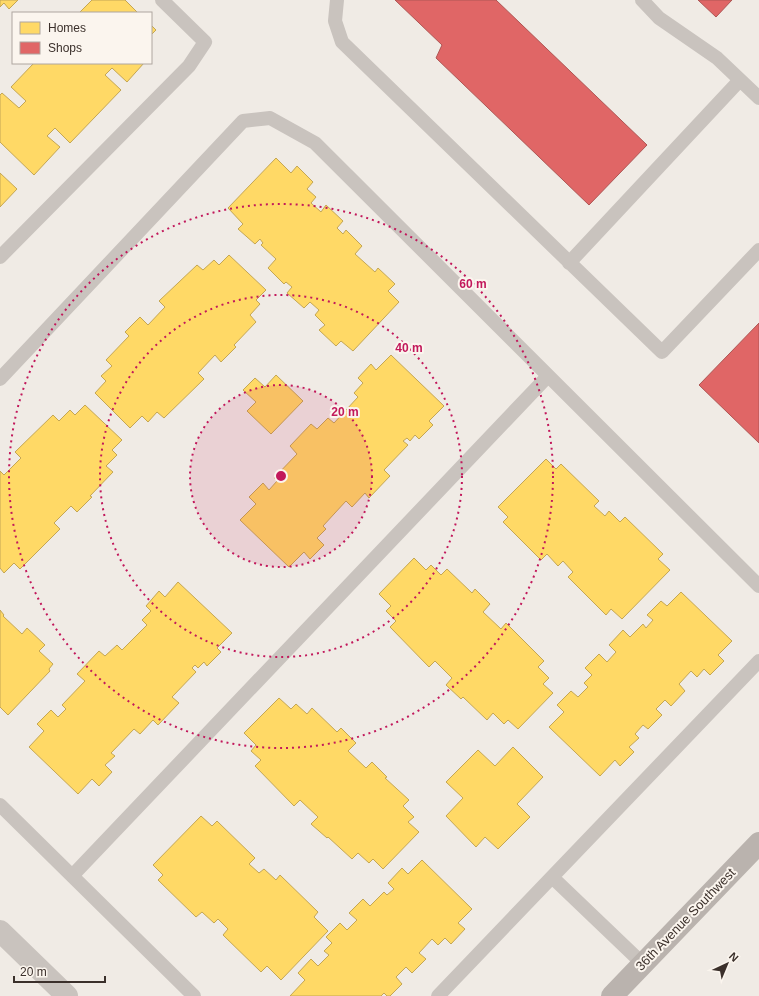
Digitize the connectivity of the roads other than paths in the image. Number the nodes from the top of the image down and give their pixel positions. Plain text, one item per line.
1 (162, 0) edge
2 (337, 0) edge
3 (642, 0) edge
4 (740, 80) junction
5 (759, 98) edge
6 (759, 250) edge
7 (0, 257) edge
8 (569, 263) junction
9 (548, 376) junction
10 (0, 379) edge
11 (759, 586) edge
12 (759, 661) edge
13 (0, 805) edge
14 (759, 842) edge
15 (72, 876) junction
16 (552, 877) junction
17 (0, 931) edge
18 (642, 964) junction
19 (67, 996) edge
20 (194, 996) edge
21 (438, 996) edge
22 (612, 996) edge

1 - 7 lane
2 - 8 lane
3 - 4 lane
4 - 5 lane
4 - 8 lane
6 - 8 lane
9 - 10 lane
9 - 11 lane
9 - 15 lane
12 - 16 lane
13 - 15 lane
14 - 18 main road, 36th Avenue Southwest
15 - 20 lane
16 - 18 lane
16 - 21 lane
17 - 19 street
18 - 22 main road, 36th Avenue Southwest

